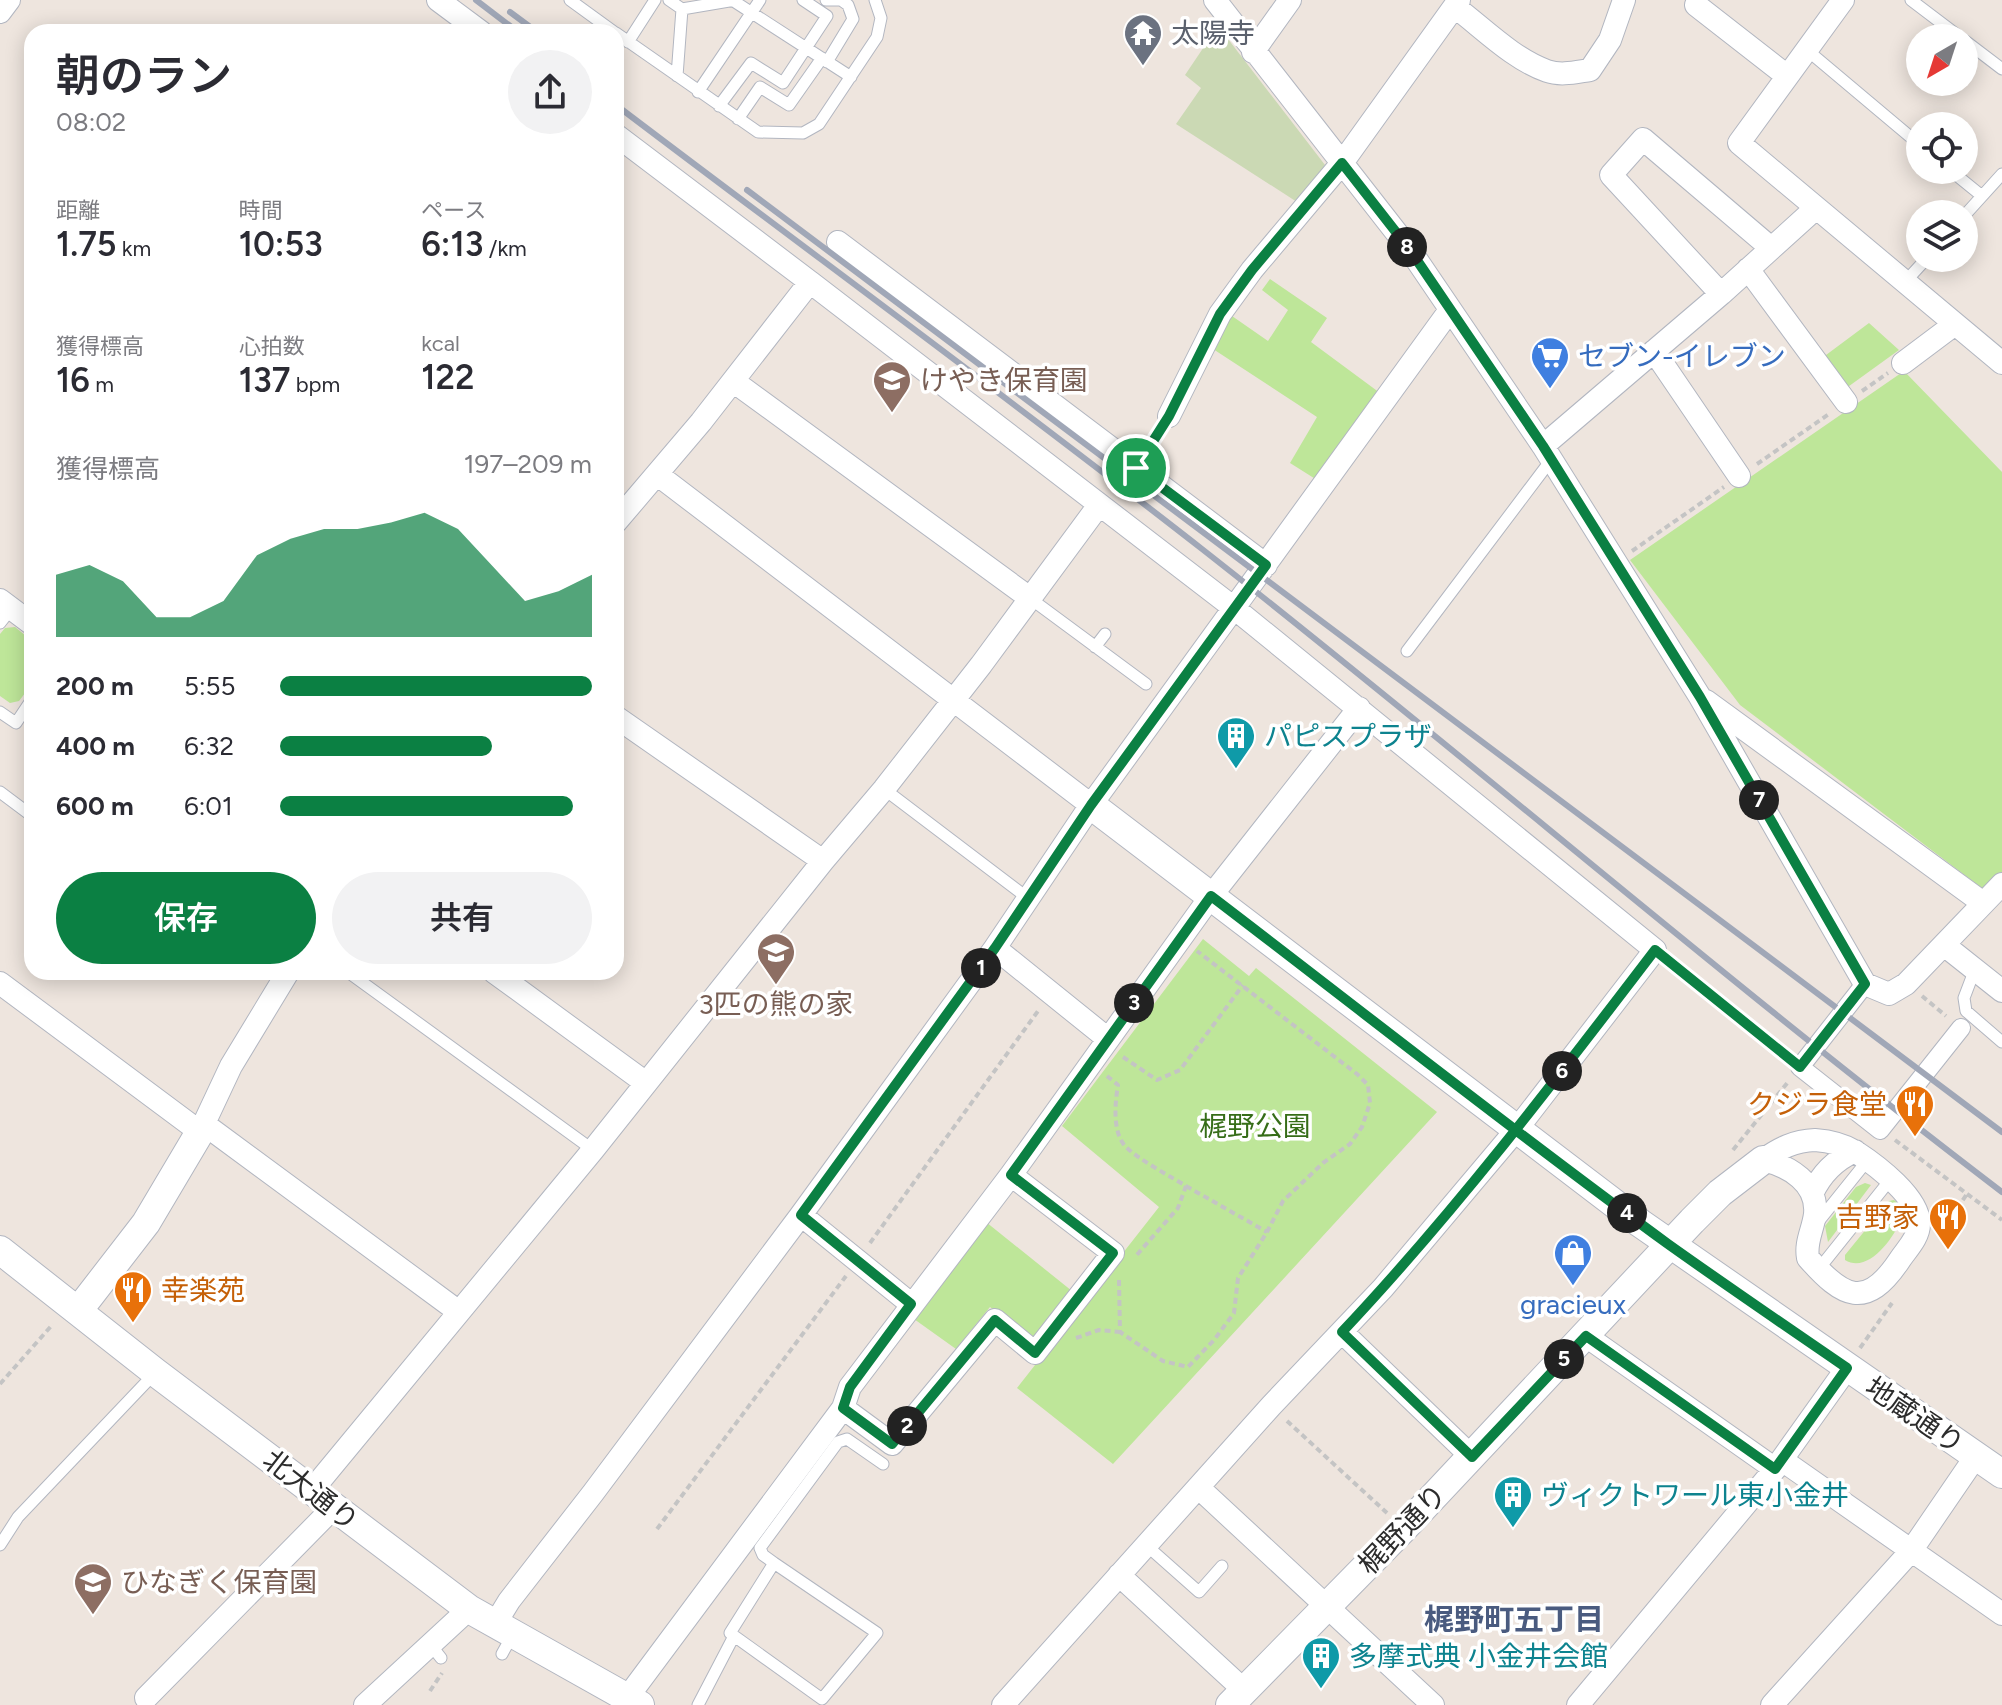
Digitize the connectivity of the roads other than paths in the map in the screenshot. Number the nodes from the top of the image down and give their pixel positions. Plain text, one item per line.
1 (9, 0) edge
2 (438, 0) edge
3 (570, 0) edge
4 (655, 0) edge
5 (669, 0) edge
6 (760, 0) edge
7 (803, 0) edge
8 (826, 0) edge
9 (841, 0) edge
10 (875, 0) edge
11 (1215, 0) edge
12 (1290, 0) edge
13 (1624, 0) edge
14 (1843, 0) edge
15 (1911, 0) edge
16 (734, 1) edge
17 (1457, 3) edge
18 (1696, 5) dead end
19 (646, 6) edge
20 (682, 9) junction
21 (0, 12) edge
22 (751, 12) junction
23 (470, 24) edge
24 (603, 24) edge
25 (1943, 24) edge
26 (624, 39) edge
27 (628, 42) junction
28 (807, 49) junction
29 (1807, 50) junction
30 (1978, 51) edge
31 (1253, 52) junction
32 (824, 60) junction
33 (2002, 69) edge
34 (677, 76) junction
35 (1787, 76) junction
36 (851, 77) junction
37 (698, 92) junction
38 (719, 106) junction
39 (738, 119) junction
40 (1906, 133) edge
41 (624, 141) edge
42 (1342, 163) junction
43 (2002, 174) edge
44 (1967, 184) edge
45 (1982, 196) junction
46 (1978, 200) edge
47 (1816, 208) junction
48 (838, 242) dead end
49 (1771, 248) junction
50 (1748, 269) junction
51 (1914, 272) edge
52 (810, 282) junction
53 (1905, 282) junction
54 (1721, 294) junction
55 (1450, 310) junction
56 (1955, 324) junction
57 (1654, 351) junction
58 (1903, 363) dead end
59 (2002, 363) edge
60 (733, 381) junction
61 (1846, 402) dead end
62 (1169, 416) road end
63 (1547, 453) junction
64 (658, 475) junction
65 (1739, 476) dead end
66 (1099, 505) junction
67 (624, 513) edge
68 (1266, 565) junction
69 (1031, 599) junction
70 (1234, 608) junction
71 (4, 611) edge
72 (24, 620) edge
73 (1105, 634) dead end
74 (1095, 647) junction
75 (1407, 651) dead end
76 (1146, 684) dead end
77 (1700, 697) junction
78 (954, 699) junction
79 (1359, 708) junction
80 (24, 711) edge
81 (0, 712) edge
82 (624, 723) edge
83 (884, 789) junction
84 (0, 792) edge
85 (1091, 805) junction
86 (24, 810) edge
87 (823, 861) junction
88 (2002, 884) edge
89 (1211, 896) junction
90 (1029, 899) junction
91 (1983, 903) junction
92 (1944, 945) junction
93 (995, 948) junction
94 (1975, 969) junction
95 (283, 980) edge
96 (359, 980) edge
97 (505, 980) edge
98 (0, 983) edge
99 (1865, 984) junction
100 (2002, 991) edge
101 (1961, 1028) dead end
102 (2002, 1042) edge
103 (1113, 1046) junction
104 (646, 1083) junction
105 (202, 1128) junction
106 (1517, 1129) junction
107 (593, 1150) junction
108 (1861, 1156) junction
109 (1763, 1160) junction
110 (1011, 1175) junction
111 (1890, 1180) junction
112 (1812, 1194) junction
113 (801, 1215) junction
114 (1810, 1232) junction
115 (1670, 1245) junction
116 (0, 1250) edge
117 (1818, 1270) junction
118 (911, 1304) junction
119 (78, 1311) junction
120 (459, 1312) junction
121 (1342, 1332) junction
122 (1586, 1336) junction
123 (1847, 1368) junction
124 (155, 1372) junction
125 (843, 1408) junction
126 (1976, 1456) junction
127 (1472, 1457) junction
128 (883, 1464) dead end
129 (1779, 1464) junction
130 (2002, 1474) edge
131 (1199, 1488) junction
132 (323, 1498) junction
133 (0, 1545) edge
134 (1146, 1545) junction
135 (1911, 1551) junction
136 (774, 1563) junction
137 (1222, 1566) dead end
138 (1119, 1575) junction
139 (1327, 1608) junction
140 (469, 1609) junction
141 (2002, 1614) edge
142 (734, 1636) junction
143 (503, 1638) junction
144 (146, 1698) dead end
145 (1237, 1698) edge
146 (633, 1701) edge
147 (1782, 1701) edge
148 (367, 1704) edge
149 (698, 1705) edge
150 (1003, 1705) edge
151 (1433, 1705) edge
152 (1578, 1705) edge

1 - 21 street
2 - 23 street
3 - 24 lane
4 - 19 lane
5 - 20 lane
6 - 22 lane
7 - 28 lane
8 - 9 lane
9 - 32 lane
10 - 36 lane
11 - 31 street
12 - 31 street
13 - 17 street
14 - 29 street
15 - 25 lane
16 - 20 lane
16 - 22 lane
17 - 42 street
18 - 35 street
19 - 27 lane
20 - 34 lane
22 - 28 lane
22 - 37 lane
26 - 27 lane
27 - 34 lane
28 - 32 lane
28 - 38 lane
29 - 35 street
29 - 40 lane
30 - 33 lane
31 - 42 street
32 - 36 lane
32 - 39 lane
34 - 37 lane
35 - 47 street
36 - 39 lane
37 - 38 lane
38 - 39 lane
41 - 52 street
42 - 55 street
42 - 62 street
43 - 45 lane
44 - 45 lane
45 - 46 lane
47 - 49 street
47 - 53 street
48 - 68 street
49 - 50 street
49 - 54 street
50 - 54 street
50 - 61 street
51 - 53 lane
52 - 60 street
52 - 66 street
53 - 56 street
54 - 57 street
55 - 63 street
55 - 68 street
56 - 58 street
56 - 59 street
57 - 63 street
57 - 65 street
60 - 64 street
60 - 69 street
63 - 75 lane
63 - 77 street
64 - 67 street
64 - 78 street
66 - 69 street
66 - 70 street
68 - 70 street
69 - 74 lane
69 - 78 street
70 - 79 street
70 - 85 street
71 - 72 street
73 - 74 lane
74 - 76 lane
77 - 91 street
77 - 99 street
78 - 83 street
78 - 85 street
79 - 89 street
79 - 106 street
80 - 81 lane
82 - 87 street
83 - 87 street
83 - 90 lane
84 - 86 lane
85 - 89 street, 地蔵通り
85 - 90 street
87 - 104 street
88 - 91 street
89 - 103 street
89 - 106 street, 地蔵通り
90 - 93 street
91 - 92 street
92 - 94 street
92 - 99 street
93 - 103 street
93 - 113 street
94 - 100 street
94 - 102 lane
95 - 105 street
96 - 107 lane
97 - 104 street
98 - 105 street
99 - 101 street
103 - 110 street
104 - 107 street
105 - 119 street
105 - 120 street
106 - 115 street, 地蔵通り
106 - 121 street
107 - 120 street
108 - 109 street
108 - 111 street
108 - 112 street
108 - 114 lane
109 - 112 street
109 - 115 street, 梶野通り
110 - 118 street
110 - 125 street
111 - 117 lane
111 - 117 street
112 - 114 street
113 - 118 street
113 - 143 street
114 - 117 street
115 - 122 street, 梶野通り
115 - 123 street, 地蔵通り
116 - 119 street, 北大通り
118 - 125 street
119 - 124 street, 北大通り
120 - 132 street
121 - 127 street
121 - 131 street
122 - 127 street, 梶野通り
122 - 129 street
123 - 126 street, 地蔵通り
123 - 129 street
124 - 132 street, 北大通り
124 - 133 lane
125 - 146 street
126 - 130 street, 地蔵通り
126 - 135 street
127 - 139 street, 梶野通り
128 - 136 lane
129 - 135 street
129 - 152 street
131 - 134 street
131 - 139 street
132 - 140 street, 北大通り
132 - 144 street
134 - 137 lane
134 - 138 street
135 - 141 street
135 - 147 street
136 - 142 lane
136 - 142 lane
138 - 145 street
138 - 150 street
139 - 145 street, 梶野通り
139 - 151 street
140 - 143 street, 北大通り
140 - 148 street
142 - 149 lane
143 - 146 street, 北大通り

